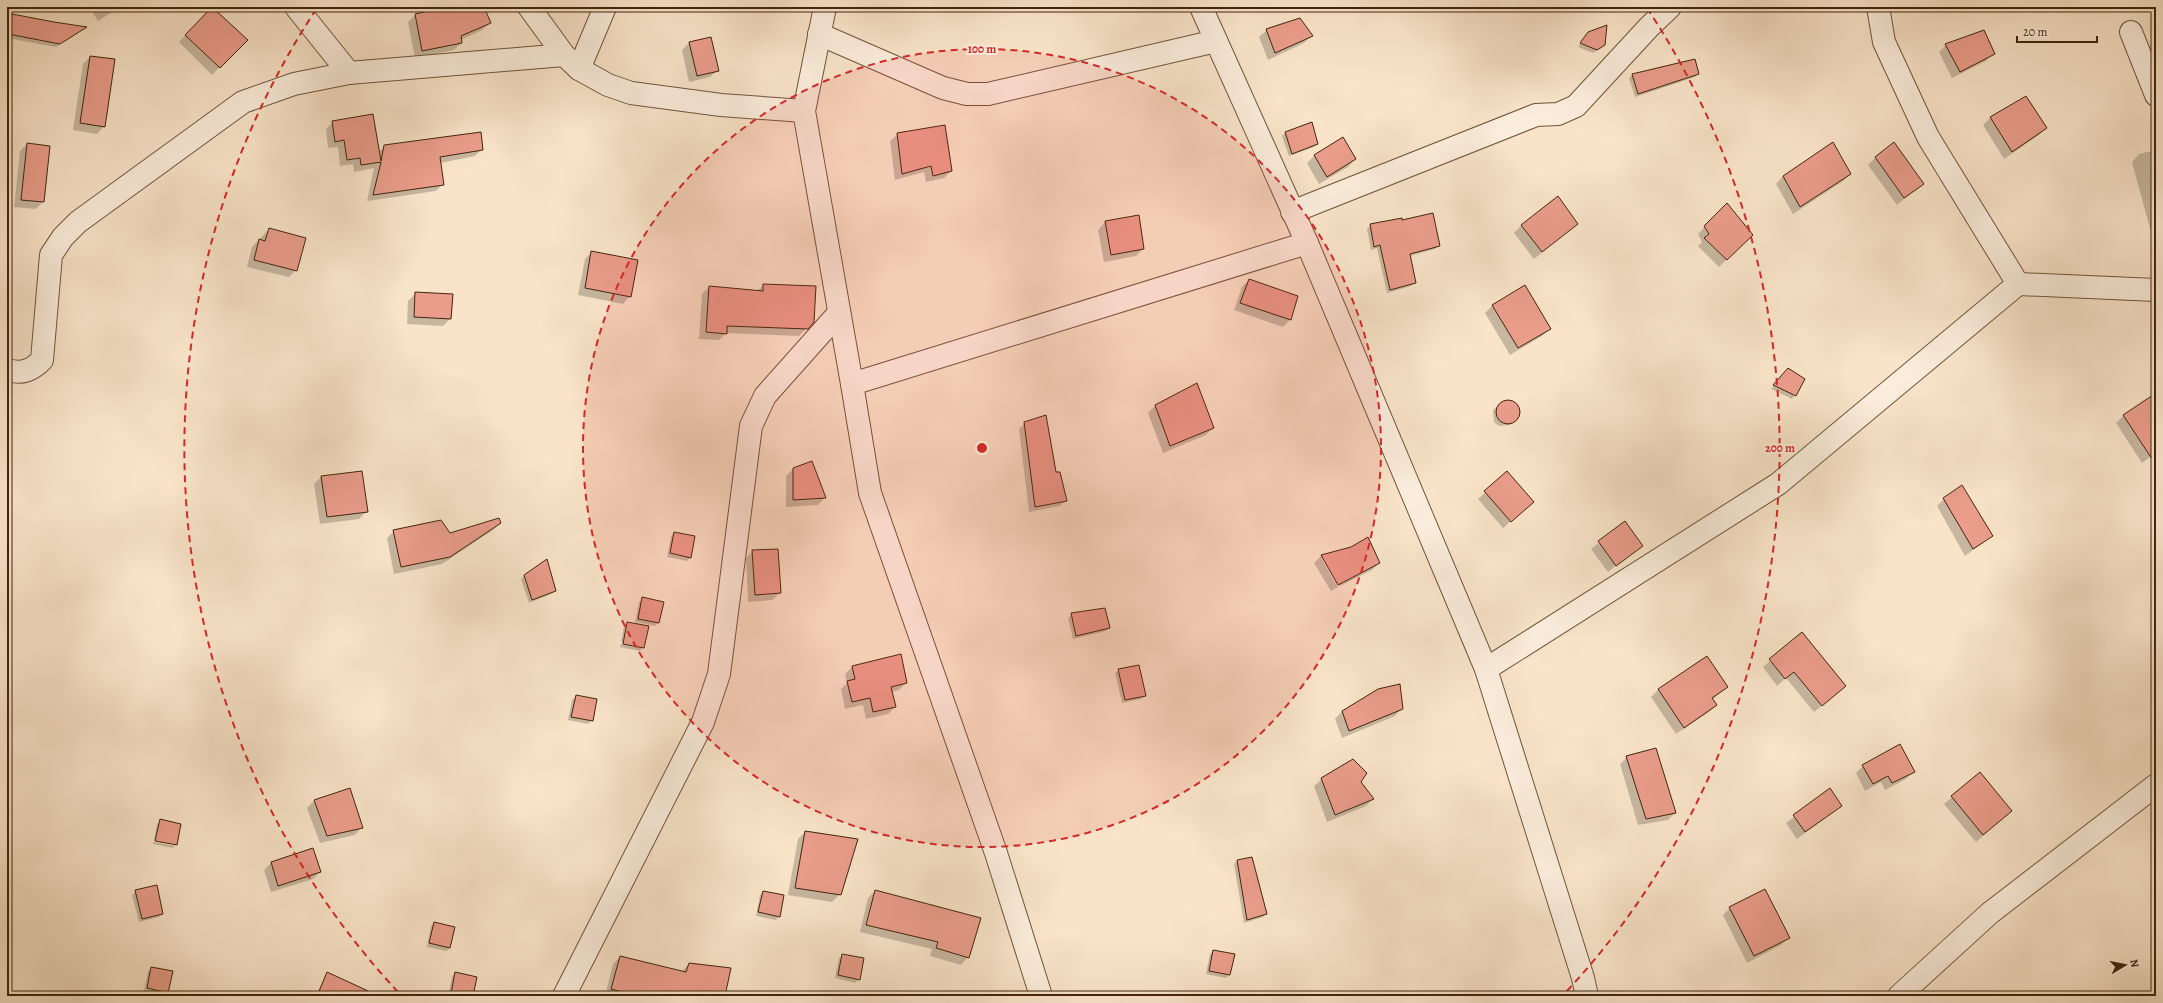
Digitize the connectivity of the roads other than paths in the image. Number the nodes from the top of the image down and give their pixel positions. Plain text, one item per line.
1 (296, 7) edge
2 (529, 7) edge
3 (605, 7) edge
4 (825, 7) edge
5 (1201, 7) edge
6 (1670, 7) edge
7 (1878, 7) edge
8 (2131, 32) dead end
9 (819, 34) junction
10 (1216, 41) junction
11 (572, 62) junction
12 (349, 73) junction
13 (2156, 95) edge
14 (804, 111) junction
15 (1292, 212) junction
16 (1307, 243) junction
17 (2018, 284) junction
18 (2156, 290) edge
19 (838, 314) junction
20 (7, 370) edge
21 (852, 384) junction
22 (1486, 669) junction
23 (2156, 785) edge
24 (564, 996) edge
25 (1041, 996) edge
26 (1586, 996) edge
27 (1899, 996) edge

1 - 12 street
2 - 11 street
3 - 11 street
4 - 9 street
5 - 10 street
6 - 15 street
7 - 17 street
8 - 13 street
9 - 10 street
9 - 14 street
10 - 15 street
11 - 12 street
11 - 14 street
12 - 20 street
14 - 19 street
15 - 16 street
16 - 21 street
16 - 22 street
17 - 18 street
17 - 22 street
19 - 21 street
19 - 24 street
21 - 25 street
22 - 26 street
23 - 27 street

